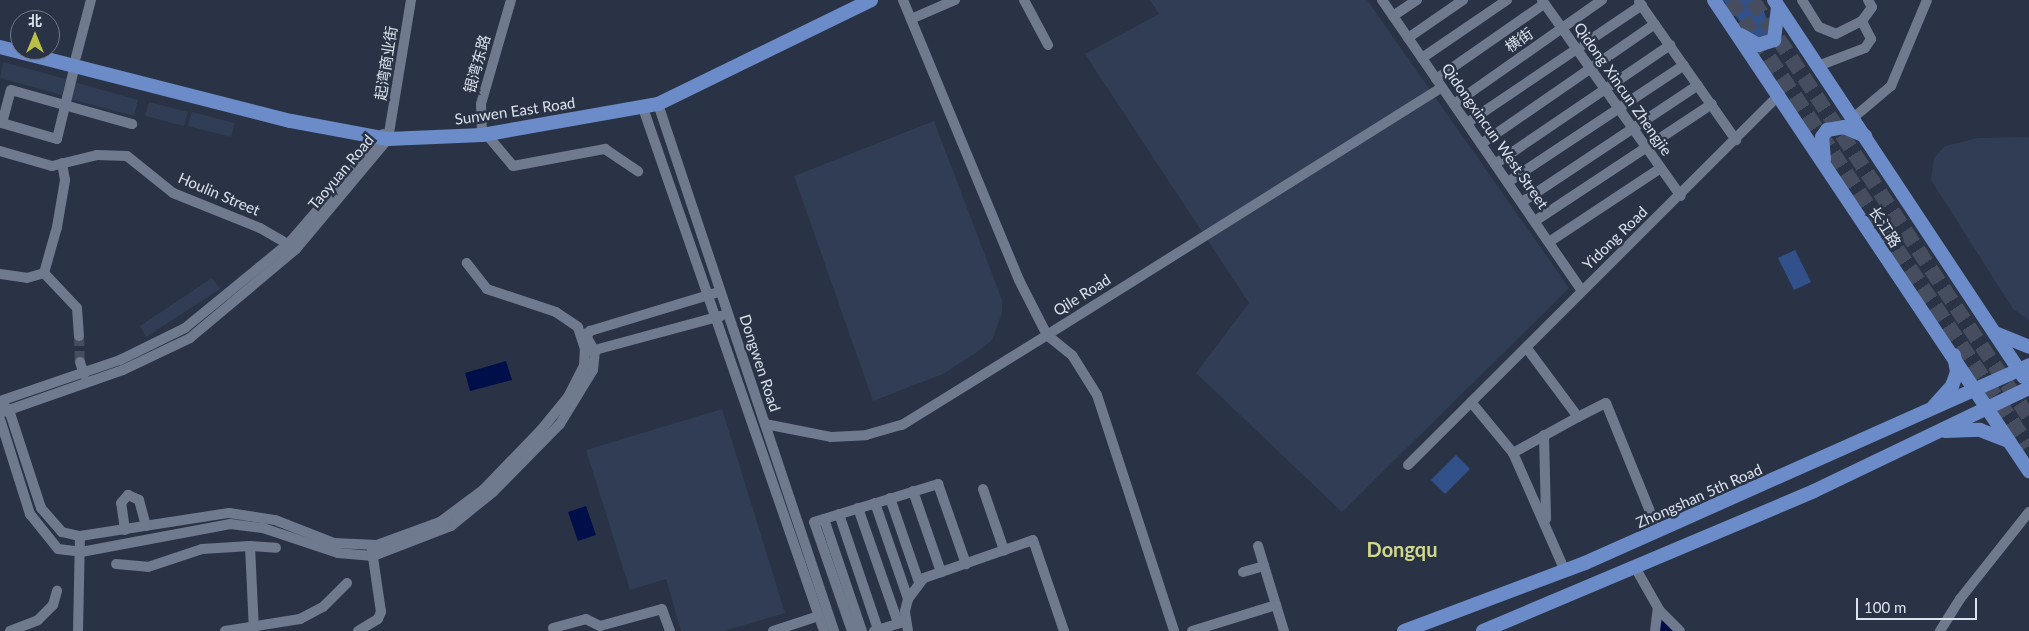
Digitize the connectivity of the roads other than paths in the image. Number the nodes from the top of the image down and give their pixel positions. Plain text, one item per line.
1 (91, 0) edge
2 (411, 0) edge
3 (511, 0) edge
4 (855, 0) edge
5 (871, 0) edge
6 (903, 0) edge
7 (955, 0) edge
8 (1024, 0) edge
9 (1382, 0) edge
10 (1417, 0) edge
11 (1463, 0) edge
12 (1507, 0) edge
13 (1602, 0) edge
14 (1714, 0) edge
15 (1802, 0) edge
16 (1868, 0) edge
17 (1927, 0) edge
18 (1543, 2) edge
19 (1640, 3) edge
20 (1776, 3) edge
21 (1392, 16) junction
22 (911, 19) junction
23 (1862, 21) junction
24 (1655, 24) junction
25 (1562, 28) junction
26 (1736, 32) junction
27 (1408, 38) junction
28 (1048, 45) dead end
29 (1670, 45) junction
30 (0, 47) edge
31 (1576, 50) junction
32 (60, 54) edge
33 (1422, 58) junction
34 (76, 61) junction
35 (1684, 64) junction
36 (1818, 66) junction
37 (1590, 70) junction
38 (1439, 83) junction
39 (1698, 85) junction
40 (1605, 90) junction
41 (1780, 94) junction
42 (658, 104) junction
43 (1454, 104) junction
44 (1712, 104) junction
45 (643, 108) junction
46 (1619, 110) junction
47 (1853, 118) junction
48 (1467, 123) junction
49 (132, 124) dead end
50 (1633, 129) junction
51 (486, 132) junction
52 (385, 136) junction
53 (1865, 136) junction
54 (1736, 140) junction
55 (1481, 144) junction
56 (1646, 148) junction
57 (0, 152) edge
58 (62, 163) junction
59 (1495, 164) junction
60 (1825, 164) junction
61 (1660, 168) junction
62 (638, 171) dead end
63 (1508, 182) junction
64 (1680, 196) junction
65 (1522, 202) junction
66 (1536, 222) junction
67 (1549, 242) junction
68 (288, 244) junction
69 (467, 263) dead end
70 (265, 269) junction
71 (44, 273) junction
72 (0, 274) edge
73 (1582, 290) junction
74 (720, 291) junction
75 (708, 295) junction
76 (728, 315) junction
77 (716, 318) junction
78 (1995, 333) junction
79 (1048, 335) junction
80 (80, 336) tunnel mouth
81 (586, 341) junction
82 (1526, 347) junction
83 (2029, 347) edge
84 (1954, 355) junction
85 (80, 362) tunnel mouth
86 (2024, 367) edge
87 (84, 374) junction
88 (2029, 388) edge
89 (1978, 389) junction
90 (0, 402) edge
91 (1471, 402) junction
92 (1989, 407) junction
93 (4, 412) edge
94 (1928, 412) junction
95 (1578, 417) junction
96 (0, 419) edge
97 (765, 424) junction
98 (1937, 432) junction
99 (1544, 435) junction
100 (2011, 442) junction
101 (1514, 453) junction
102 (1408, 465) dead end
103 (2029, 470) edge
104 (983, 488) dead end
105 (913, 491) junction
106 (890, 498) junction
107 (875, 503) junction
108 (858, 508) junction
109 (2029, 512) edge
110 (839, 514) junction
111 (824, 519) junction
112 (1546, 525) junction
113 (146, 526) junction
114 (125, 530) junction
115 (1658, 531) junction
116 (80, 536) junction
117 (372, 545) junction
118 (250, 546) junction
119 (1258, 546) dead end
120 (276, 548) dead end
121 (1004, 550) junction
122 (81, 552) junction
123 (373, 556) junction
124 (116, 564) dead end
125 (966, 564) junction
126 (1264, 566) junction
127 (1636, 569) junction
128 (1565, 571) junction
129 (941, 572) junction
130 (1243, 572) dead end
131 (919, 582) junction
132 (347, 583) dead end
133 (58, 591) dead end
134 (908, 599) junction
135 (1276, 605) junction
136 (1658, 608) junction
137 (819, 616) junction
138 (904, 625) edge
139 (252, 628) edge
140 (553, 628) dead end
141 (876, 630) edge
142 (1192, 630) edge
143 (1677, 630) edge
144 (10, 631) edge
145 (78, 631) edge
146 (225, 631) edge
147 (358, 631) edge
148 (670, 631) edge
149 (773, 631) edge
150 (824, 631) edge
151 (834, 631) edge
152 (852, 631) edge
153 (862, 631) edge
154 (1064, 631) edge
155 (1174, 631) edge
156 (1284, 631) edge
157 (1404, 631) edge
158 (1483, 631) edge
159 (1655, 631) edge
160 (1940, 631) edge

1 - 34 street
2 - 52 street, 起湾商业街
3 - 51 street, 银湾东路
4 - 51 main road, Sunwen East Road
5 - 42 main road, Sunwen East Road
6 - 22 street, Qile Road
7 - 22 street
8 - 28 street
9 - 21 street, Qidongxincun West Street
10 - 21 street
11 - 27 street
12 - 33 street
13 - 25 street, 横街
14 - 26 main road, 长江路
15 - 23 street
16 - 23 street
17 - 47 street
18 - 25 street, Qidong Xincun Zhengjie
18 - 38 street, Qile Road
19 - 24 street
19 - 31 street
20 - 26 main road
20 - 36 main road
21 - 27 street, Qidongxincun West Street
22 - 79 street, Qile Road
23 - 36 street
24 - 29 street
24 - 37 street
25 - 31 street, Qidong Xincun Zhengjie
25 - 43 street, 横街
26 - 41 main road, 长江路
27 - 33 street, Qidongxincun West Street
29 - 35 street
29 - 40 street
30 - 34 main road, Sunwen East Road
31 - 37 street, Qidong Xincun Zhengjie
31 - 48 street
32 - 34 main road, Sunwen East Road
33 - 38 street, Qidongxincun West Street
34 - 49 street
34 - 52 main road, Sunwen East Road
35 - 39 street
35 - 46 street
36 - 47 main road
37 - 40 street, Qidong Xincun Zhengjie
37 - 55 street
38 - 43 street, Qidongxincun West Street
38 - 79 street, Qile Road
39 - 44 street
39 - 50 street
40 - 46 street, Qidong Xincun Zhengjie
40 - 59 street
41 - 54 street, Yidong Road
41 - 60 main road, 长江路
42 - 45 main road, Sunwen East Road
42 - 74 street, Dongwen Road
43 - 48 street, Qidongxincun West Street
44 - 54 street
44 - 56 street
45 - 51 main road, Sunwen East Road
45 - 75 street, Dongwen Road
46 - 50 street, Qidong Xincun Zhengjie
46 - 63 street
47 - 53 main road
48 - 55 street, Qidongxincun West Street
50 - 56 street, Qidong Xincun Zhengjie
50 - 65 street
51 - 52 main road, Sunwen East Road
51 - 62 street
52 - 68 street, Taoyuan Road
52 - 70 street, Taoyuan Road
53 - 60 main road
53 - 78 main road
54 - 64 street, Yidong Road
55 - 59 street, Qidongxincun West Street
56 - 61 street, Qidong Xincun Zhengjie
56 - 66 street
57 - 58 street, Houlin Street
58 - 68 street, Houlin Street
58 - 71 street
59 - 63 street, Qidongxincun West Street
60 - 84 main road, 长江路
61 - 64 street, Qidong Xincun Zhengjie
61 - 67 street
63 - 65 street, Qidongxincun West Street
64 - 73 street, Yidong Road
65 - 66 street, Qidongxincun West Street
66 - 67 street, Qidongxincun West Street
67 - 73 street, Qidongxincun West Street
68 - 70 street, Taoyuan Road
69 - 81 street
70 - 87 street, Taoyuan Road
70 - 93 street, Taoyuan Road
71 - 72 street
71 - 80 street
73 - 82 street, Yidong Road
74 - 75 street
74 - 76 street, Dongwen Road
75 - 77 street, Dongwen Road
75 - 81 street
76 - 77 street
76 - 97 street, Dongwen Road
77 - 81 street
77 - 137 street, Dongwen Road
78 - 83 main road
78 - 86 main road
79 - 97 street
79 - 155 street
81 - 117 street
81 - 123 street
82 - 91 street, Yidong Road
82 - 95 street
84 - 89 main road, 长江路
84 - 94 main road
85 - 87 street
86 - 88 main road
86 - 89 main road, Zhongshan 5th Road
87 - 90 street, Taoyuan Road
88 - 92 main road
89 - 92 main road, 长江路
89 - 94 main road, Zhongshan 5th Road
90 - 93 street
91 - 101 street
91 - 102 street, Yidong Road
92 - 98 main road
92 - 100 main road, 长江路
93 - 116 street
94 - 115 main road, Zhongshan 5th Road
95 - 99 street
95 - 115 street
96 - 122 street
97 - 151 street, Dongwen Road
98 - 100 main road
98 - 127 main road
99 - 101 street
99 - 112 street
100 - 103 main road, 长江路
101 - 112 street
104 - 121 street
105 - 106 street
105 - 125 street
105 - 129 street
106 - 107 street
106 - 131 street
107 - 108 street
107 - 134 street
108 - 110 street
108 - 138 street
109 - 160 street
110 - 111 street
110 - 141 street
111 - 152 street
111 - 153 street
112 - 128 street
113 - 114 street
113 - 114 street
113 - 117 street
114 - 116 street
115 - 128 main road, Zhongshan 5th Road
116 - 122 street
117 - 123 street
118 - 120 street
118 - 124 street
118 - 139 street
119 - 126 street
121 - 125 street
121 - 154 street
122 - 123 street
122 - 145 street
123 - 147 street
125 - 129 street
126 - 130 street
126 - 135 street
127 - 136 street
127 - 158 main road
128 - 157 main road, Zhongshan 5th Road
129 - 131 street
131 - 134 street
132 - 139 street
133 - 144 street
134 - 138 street
135 - 142 street
135 - 156 street
136 - 143 street
136 - 159 street
137 - 149 street
137 - 150 street, Dongwen Road
138 - 141 street
139 - 146 street
140 - 148 street

